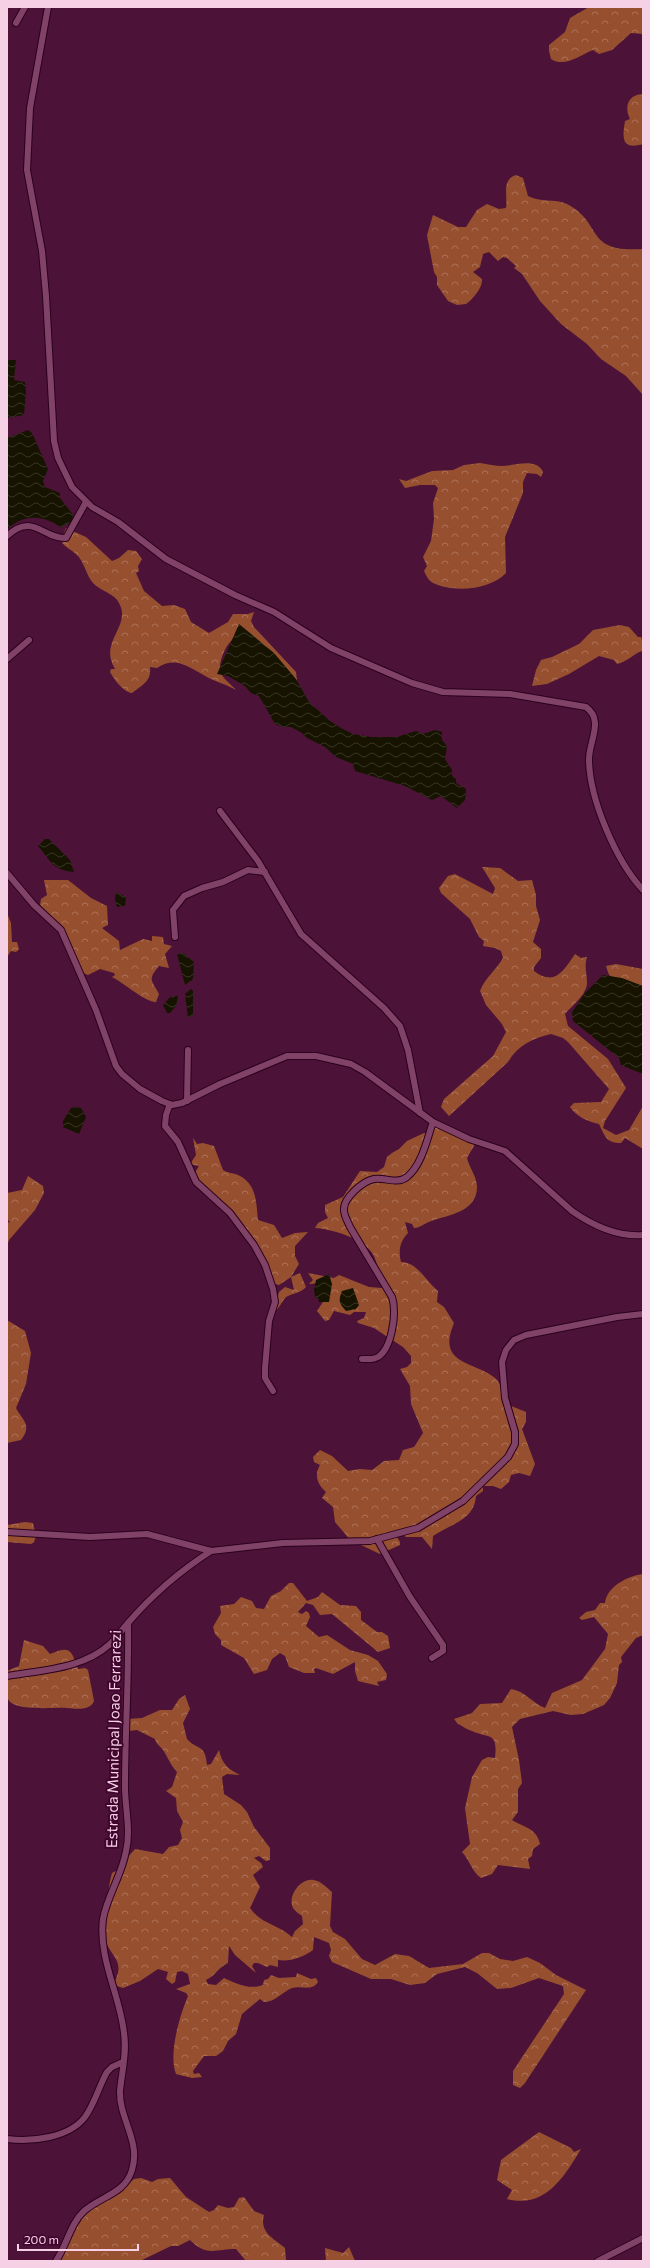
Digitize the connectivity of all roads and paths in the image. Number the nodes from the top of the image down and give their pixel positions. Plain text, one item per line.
1 (25, 7) edge
2 (48, 7) edge
3 (16, 23) dead end
4 (86, 502) junction
5 (7, 536) edge
6 (30, 640) dead end
7 (7, 659) edge
8 (220, 811) dead end
9 (265, 872) junction
10 (7, 874) edge
11 (643, 890) edge
12 (175, 937) dead end
13 (188, 1050) dead end
14 (187, 1101) junction
15 (170, 1104) junction
16 (420, 1113) junction
17 (433, 1122) junction
18 (643, 1235) edge
19 (643, 1314) edge
20 (362, 1359) dead end
21 (273, 1391) dead end
22 (7, 1532) edge
23 (377, 1539) junction
24 (211, 1551) junction
25 (128, 1623) junction
26 (432, 1658) dead end
27 (7, 1676) edge
28 (123, 2062) junction
29 (7, 2139) edge
30 (643, 2238) edge
31 (56, 2261) edge
32 (598, 2261) edge

1 - 3 street
2 - 4 street
4 - 5 street
4 - 11 street
6 - 7 street
8 - 9 street
9 - 12 street
9 - 16 street
10 - 15 street
13 - 14 street
14 - 15 street
14 - 16 street
15 - 21 street
16 - 17 street
17 - 18 street
17 - 20 street
19 - 23 street
22 - 24 street
23 - 24 street
23 - 26 street
24 - 25 street, Estrada Municipal Joao Ferrarezi
25 - 27 street
25 - 28 street, Estrada Municipal Joao Ferrarezi
28 - 29 street
28 - 31 street, Estrada Municipal Joao Ferrarezi
30 - 32 street

